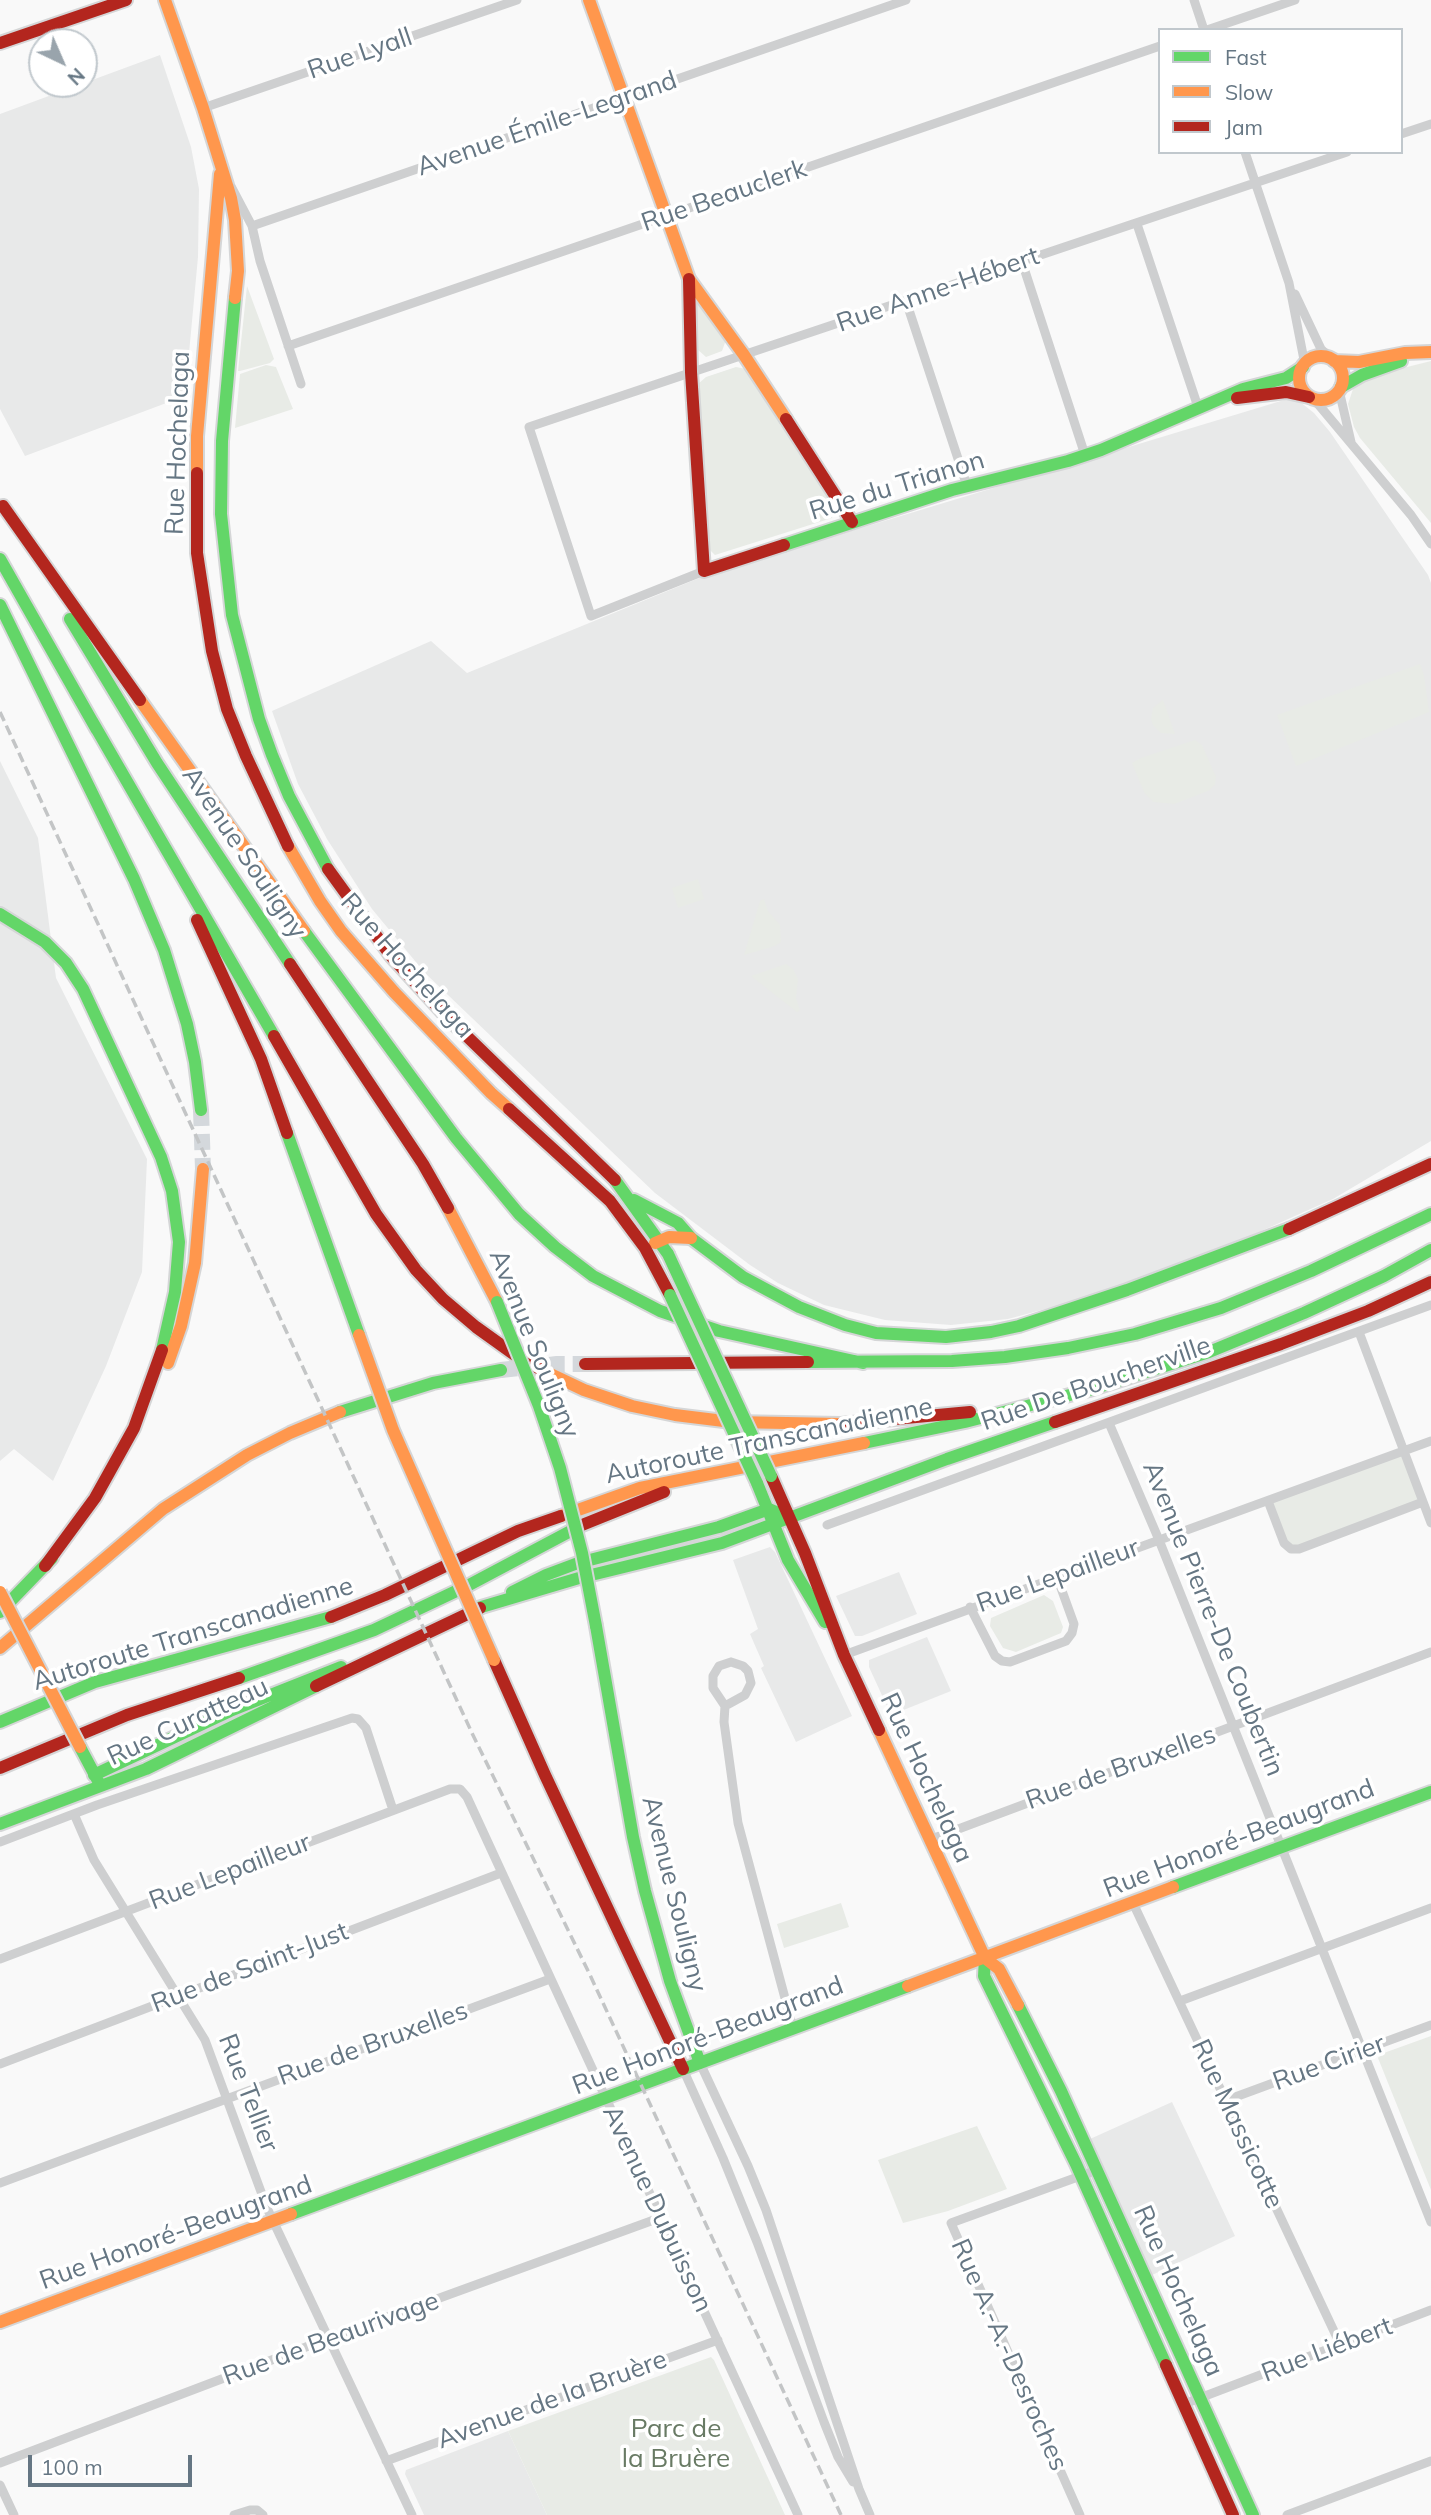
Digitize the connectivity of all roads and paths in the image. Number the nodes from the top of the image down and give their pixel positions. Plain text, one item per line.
1 (126, 0) edge
2 (165, 0) edge
3 (517, 0) edge
4 (589, 0) edge
5 (906, 0) edge
6 (1194, 0) edge
7 (1294, 0) edge
8 (1205, 28) edge
9 (1212, 28) edge
10 (0, 43) edge
11 (1158, 47) edge
12 (624, 97) junction
13 (203, 108) junction
14 (1431, 124) edge
15 (1403, 133) edge
16 (1246, 154) edge
17 (1341, 154) edge
18 (221, 167) junction
19 (1255, 183) junction
20 (667, 216) junction
21 (1137, 224) junction
22 (252, 226) junction
23 (1022, 262) junction
24 (689, 279) junction
25 (1289, 283) junction
26 (906, 300) junction
27 (288, 346) junction
28 (1429, 352) edge
29 (744, 355) junction
30 (1333, 360) junction
31 (1304, 365) junction
32 (691, 372) junction
33 (301, 384) dead end
34 (1340, 388) junction
35 (1312, 398) junction
36 (1216, 401) junction
37 (1198, 407) junction
38 (1352, 447) junction
39 (1085, 455) junction
40 (967, 486) junction
41 (1, 504) edge
42 (852, 522) junction
43 (1431, 544) edge
44 (0, 559) edge
45 (704, 570) junction
46 (0, 605) edge
47 (591, 616) joint
48 (92, 721) junction
49 (0, 914) edge
50 (201, 1110) tunnel mouth
51 (1431, 1164) edge
52 (203, 1168) tunnel mouth
53 (631, 1199) junction
54 (1431, 1214) edge
55 (691, 1238) junction
56 (659, 1241) junction
57 (645, 1248) junction
58 (1431, 1250) edge
59 (1431, 1282) edge
60 (1431, 1306) edge
61 (1359, 1332) junction
62 (863, 1363) junction
63 (585, 1364) tunnel mouth
64 (501, 1370) tunnel mouth
65 (1017, 1409) junction
66 (1109, 1423) junction
67 (1431, 1441) edge
68 (1404, 1451) junction
69 (780, 1458) junction
70 (1268, 1501) junction
71 (1423, 1502) junction
72 (769, 1509) junction
73 (790, 1518) junction
74 (774, 1523) junction
75 (1431, 1523) edge
76 (827, 1525) dead end
77 (1159, 1540) junction
78 (45, 1566) junction
79 (1057, 1577) junction
80 (0, 1592) edge
81 (971, 1607) junction
82 (478, 1608) junction
83 (0, 1612) edge
84 (0, 1648) edge
85 (391, 1649) junction
86 (1431, 1652) edge
87 (844, 1655) junction
88 (725, 1706) junction
89 (0, 1721) edge
90 (1232, 1727) junction
91 (0, 1768) edge
92 (94, 1775) junction
93 (101, 1787) junction
94 (460, 1789) joint
95 (1431, 1792) edge
96 (393, 1810) junction
97 (74, 1814) junction
98 (0, 1824) edge
99 (929, 1840) junction
100 (0, 1842) edge
101 (1280, 1848) junction
102 (501, 1873) junction
103 (1133, 1903) junction
104 (1431, 1908) edge
105 (125, 1912) junction
106 (1322, 1949) junction
107 (985, 1958) junction
108 (0, 1959) edge
109 (550, 1979) junction
110 (177, 1996) junction
111 (1180, 2001) junction
112 (1431, 2025) edge
113 (793, 2028) junction
114 (1361, 2051) junction
115 (700, 2063) junction
116 (0, 2064) edge
117 (683, 2069) junction
118 (1059, 2088) junction
119 (1043, 2095) junction
120 (227, 2098) junction
121 (605, 2098) junction
122 (1227, 2100) junction
123 (1097, 2170) junction
124 (1081, 2176) junction
125 (0, 2183) edge
126 (662, 2217) junction
127 (273, 2222) junction
128 (1431, 2222) edge
129 (1431, 2310) edge
130 (0, 2322) edge
131 (327, 2339) junction
132 (718, 2340) junction
133 (1340, 2344) junction
134 (1201, 2398) junction
135 (1184, 2404) junction
136 (386, 2461) junction
137 (1431, 2462) edge
138 (0, 2463) edge
139 (0, 2485) edge
140 (864, 2501) junction
141 (13, 2515) edge
142 (234, 2515) edge
143 (263, 2515) edge
144 (412, 2515) edge
145 (798, 2515) edge
146 (870, 2515) edge
147 (1080, 2515) edge
148 (1233, 2515) edge
149 (1253, 2515) edge
150 (1287, 2515) edge

1 - 10 main road
2 - 13 main road, Rue Hochelaga
3 - 13 street, Rue Lyall
4 - 12 main road
5 - 12 street, Avenue Émile-Legrand
6 - 8 street
7 - 9 street
11 - 20 street, Rue Beauclerk
12 - 20 main road
12 - 22 street, Avenue Émile-Legrand
13 - 18 main road, Rue Hochelaga
14 - 15 street
16 - 19 street
17 - 19 street, Rue Anne-Hébert
18 - 22 street
18 - 53 main road, Rue Hochelaga
18 - 57 main road, Rue Hochelaga
19 - 21 street, Rue Anne-Hébert
19 - 25 street
20 - 24 main road
20 - 27 street, Rue Beauclerk
21 - 23 street, Rue Anne-Hébert
21 - 37 street
22 - 27 street
23 - 26 street, Rue Anne-Hébert
23 - 39 street
24 - 29 main road
24 - 32 main road
25 - 30 street
25 - 31 street
26 - 29 street, Rue Anne-Hébert
26 - 40 street
27 - 33 street
28 - 30 main road
28 - 34 main road
29 - 32 street, Rue Anne-Hébert
29 - 42 main road
30 - 31 main road
30 - 34 main road
31 - 35 main road
31 - 36 main road, Rue du Trianon
32 - 45 main road
32 - 47 street, Rue Anne-Hébert
34 - 35 main road
34 - 38 street
35 - 36 main road, Rue du Trianon
35 - 38 street
36 - 37 main road, Rue du Trianon
37 - 39 main road, Rue du Trianon
38 - 43 street
39 - 40 main road, Rue du Trianon
40 - 42 main road, Rue du Trianon
41 - 62 main road
41 - 115 main road, Avenue Souligny, bridge
42 - 45 main road, Rue du Trianon
44 - 48 main road, Avenue Souligny
45 - 47 street, Rue du Trianon
46 - 50 main road
48 - 65 main road
48 - 117 main road, Avenue Souligny, bridge
49 - 78 main road
51 - 55 main road
52 - 78 main road
53 - 55 main road
53 - 56 main road, Rue Hochelaga
54 - 62 main road, Autoroute Transcanadienne
55 - 56 main road
56 - 57 main road
56 - 73 main road, Rue Hochelaga, bridge
57 - 72 main road, Rue Hochelaga, bridge
58 - 65 main road, Autoroute Transcanadienne
59 - 73 main road, Rue De Boucherville
60 - 61 street
61 - 66 street
61 - 68 street
62 - 63 main road, Autoroute Transcanadienne
64 - 84 main road, Autoroute Transcanadienne
65 - 69 main road, Autoroute Transcanadienne
66 - 76 street
66 - 77 street, Avenue Pierre-De Coubertin
67 - 68 street, Rue Lepailleur
68 - 70 street, Rue Lepailleur
68 - 71 street
69 - 89 main road, Autoroute Transcanadienne
69 - 91 main road
70 - 71 street
70 - 77 street, Rue Lepailleur
71 - 75 street
72 - 73 main road
72 - 74 main road, Rue Hochelaga
72 - 82 main road, Rue Curatteau
73 - 74 main road, Rue De Boucherville
73 - 87 main road, Rue Hochelaga
74 - 82 main road, Rue Curatteau
74 - 87 main road, Rue Hochelaga
77 - 79 street, Rue Lepailleur
77 - 90 street, Avenue Pierre-De Coubertin
78 - 83 main road
79 - 81 street, Rue Lepailleur
79 - 81 street
80 - 92 main road, bridge
81 - 87 street, Rue Lepailleur
82 - 85 main road, Rue Curatteau
85 - 92 main road, Rue Curatteau
85 - 93 main road, Rue Curatteau
86 - 90 street, Rue de Bruxelles
87 - 99 main road, Rue Hochelaga
88 - 88 street
88 - 113 street
90 - 99 street, Rue de Bruxelles
90 - 101 street, Avenue Pierre-De Coubertin
92 - 93 main road
93 - 98 main road, Rue Curatteau
94 - 96 street, Rue Lepailleur
94 - 102 street, Avenue Dubuisson
95 - 101 main road, Rue Honoré-Beaugrand
96 - 97 street, Rue Curatteau
96 - 105 street, Rue Lepailleur
97 - 100 street, Rue Curatteau
97 - 105 street, Rue Tellier
99 - 107 main road, Rue Hochelaga
101 - 103 main road, Rue Honoré-Beaugrand
101 - 106 street, Avenue Pierre-De Coubertin
102 - 109 street, Avenue Dubuisson
102 - 110 street, Rue de Saint-Just
103 - 107 main road, Rue Honoré-Beaugrand
103 - 111 street, Rue Massicotte
104 - 106 street
105 - 108 street, Rue Lepailleur
105 - 110 street, Rue Tellier
106 - 111 street
106 - 114 street, Avenue Pierre-De Coubertin
107 - 113 main road, Rue Honoré-Beaugrand
107 - 118 main road, Rue Hochelaga
107 - 119 main road, Rue Hochelaga
109 - 120 street, Rue de Bruxelles
109 - 121 street, Avenue Dubuisson
110 - 116 street, Rue de Saint-Just
110 - 120 street, Rue Tellier
111 - 122 street, Rue Massicotte
112 - 114 street, Rue Cirier
113 - 115 main road, Rue Honoré-Beaugrand
114 - 122 street, Rue Cirier
114 - 128 street, Avenue Pierre-De Coubertin
115 - 117 main road, Rue Honoré-Beaugrand
115 - 140 street, Avenue Souligny
117 - 121 main road, Rue Honoré-Beaugrand
117 - 140 street, Avenue Souligny
118 - 119 main road
118 - 123 main road, Rue Hochelaga
119 - 124 main road, Rue Hochelaga
120 - 125 street, Rue de Bruxelles
120 - 127 street, Rue Tellier
121 - 126 street, Avenue Dubuisson
121 - 127 main road, Rue Honoré-Beaugrand
122 - 133 street, Rue Massicotte
123 - 124 street, Rue A.-A.-Desroches
123 - 134 main road, Rue Hochelaga
124 - 135 main road, Rue Hochelaga
124 - 147 street, Rue A.-A.-Desroches
126 - 131 street, Rue de Beaurivage
126 - 132 street, Avenue Dubuisson
127 - 130 main road, Rue Honoré-Beaugrand
127 - 131 street, Rue Tellier
129 - 133 street, Rue Liébert
131 - 136 street, Rue Tellier
131 - 138 street, Rue de Beaurivage
132 - 136 street, Avenue de la Bruère
132 - 145 street, Avenue Dubuisson
133 - 134 street, Rue Liébert
134 - 135 street, Rue Liébert
134 - 149 main road, Rue Hochelaga
135 - 148 main road, Rue Hochelaga
136 - 144 street, Rue Tellier
137 - 150 street
139 - 141 street
140 - 146 street, Avenue Souligny
142 - 143 street

